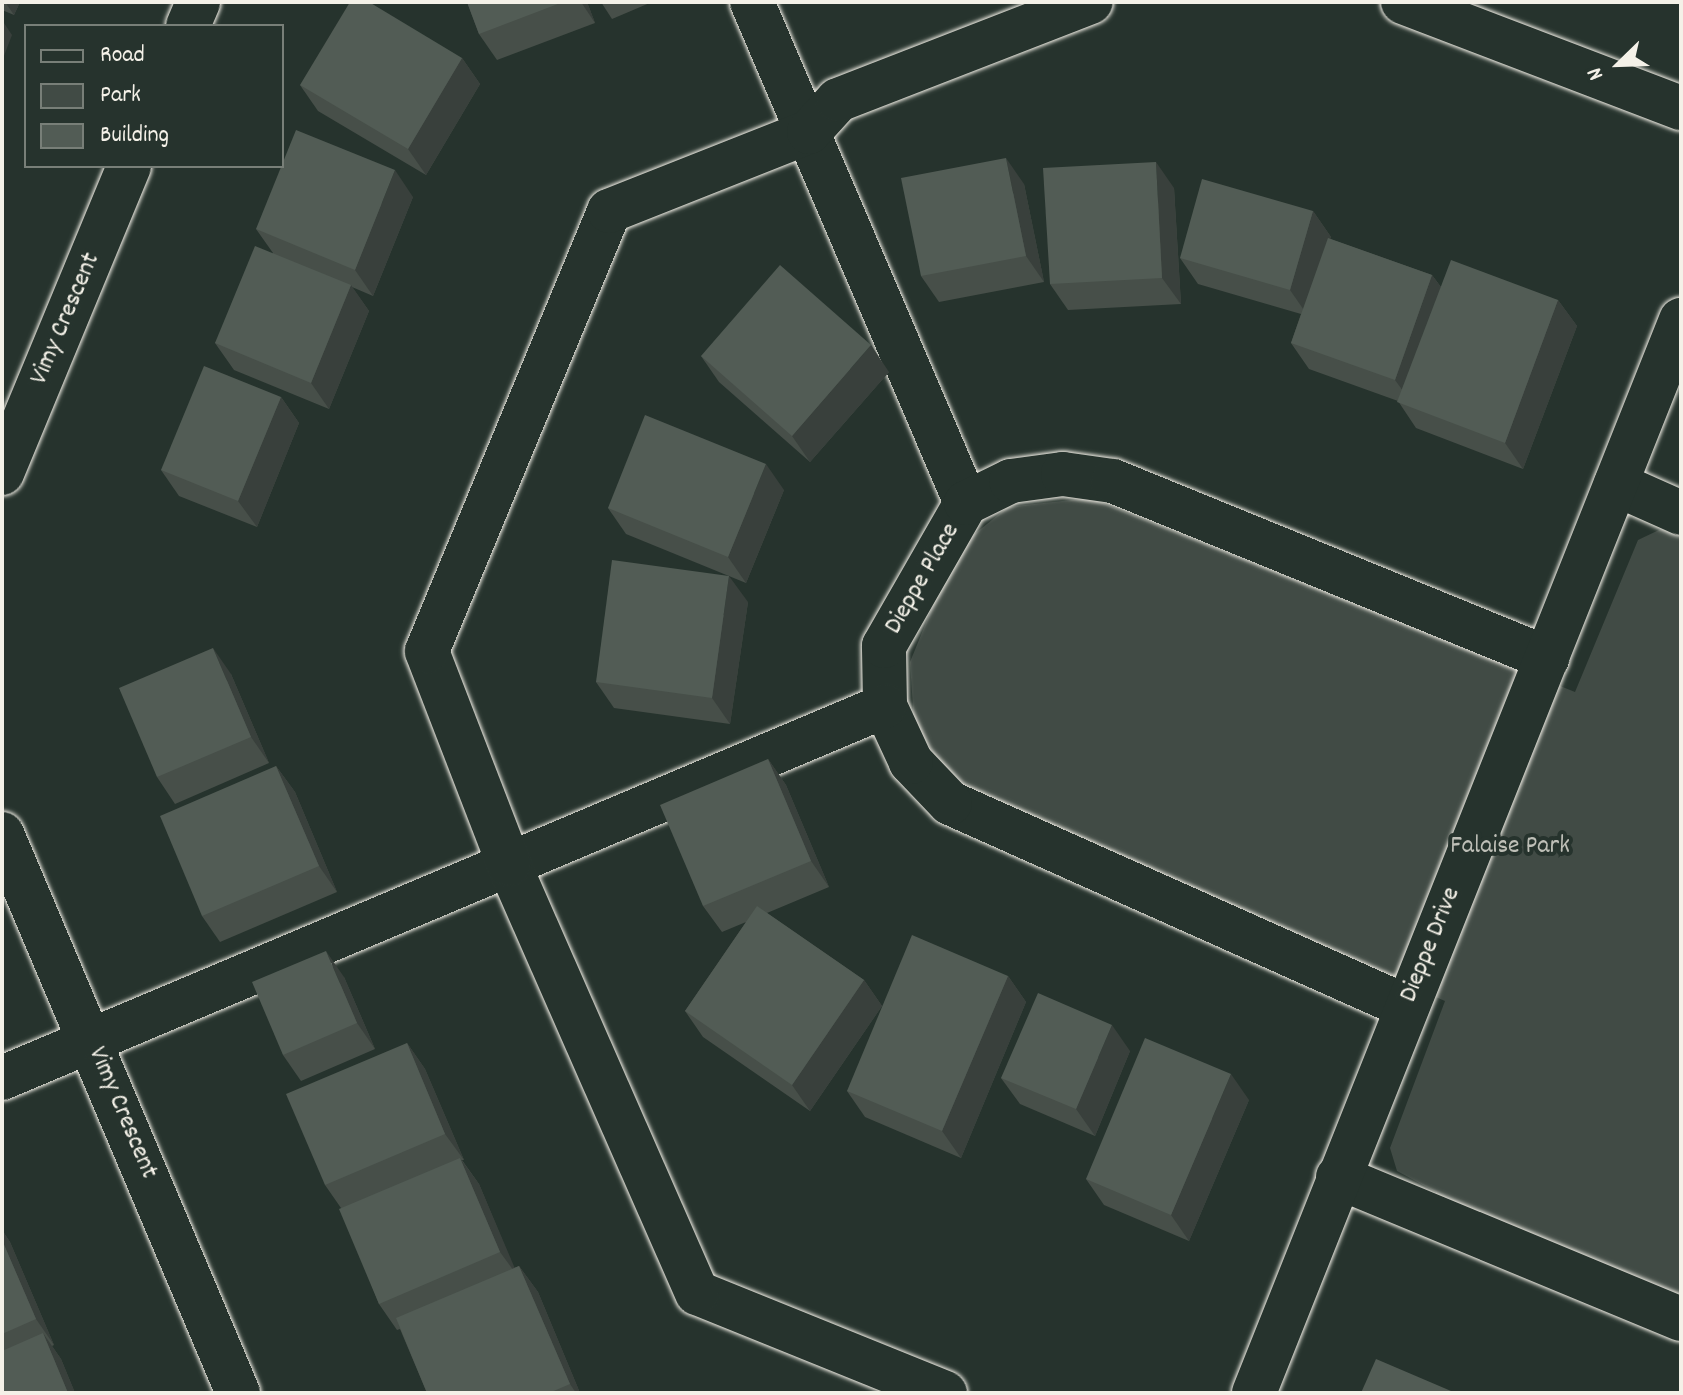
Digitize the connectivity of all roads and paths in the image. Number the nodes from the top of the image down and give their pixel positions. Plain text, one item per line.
1 (198, 2) edge
2 (752, 2) edge
3 (1091, 2) edge
4 (1403, 2) edge
5 (189, 24) edge
6 (1681, 108) edge
7 (809, 132) junction
8 (128, 168) edge
9 (1681, 320) edge
10 (2, 473) edge
11 (1616, 484) junction
12 (966, 503) junction
13 (1681, 513) edge
14 (1547, 658) junction
15 (885, 706) junction
16 (2, 834) edge
17 (509, 864) junction
18 (1407, 1007) junction
19 (91, 1040) junction
20 (2, 1078) edge
21 (1338, 1177) junction
22 (1681, 1319) edge
23 (238, 1393) edge
24 (945, 1393) edge
25 (1254, 1393) edge

1 - 5 street
2 - 7 street
3 - 7 street
4 - 6 street
7 - 12 street
7 - 17 street
8 - 10 street, Vimy Crescent
9 - 11 street, Dieppe Drive
11 - 13 street
11 - 14 street, Dieppe Drive
12 - 14 street, Dieppe Place
12 - 15 street, Dieppe Place
14 - 18 street, Dieppe Drive
15 - 17 street
15 - 18 street, Dieppe Place
16 - 19 street, Vimy Crescent
17 - 19 street
17 - 24 street
18 - 21 street, Dieppe Drive
19 - 20 street
19 - 23 street, Vimy Crescent
21 - 22 street
21 - 25 street, Dieppe Drive

